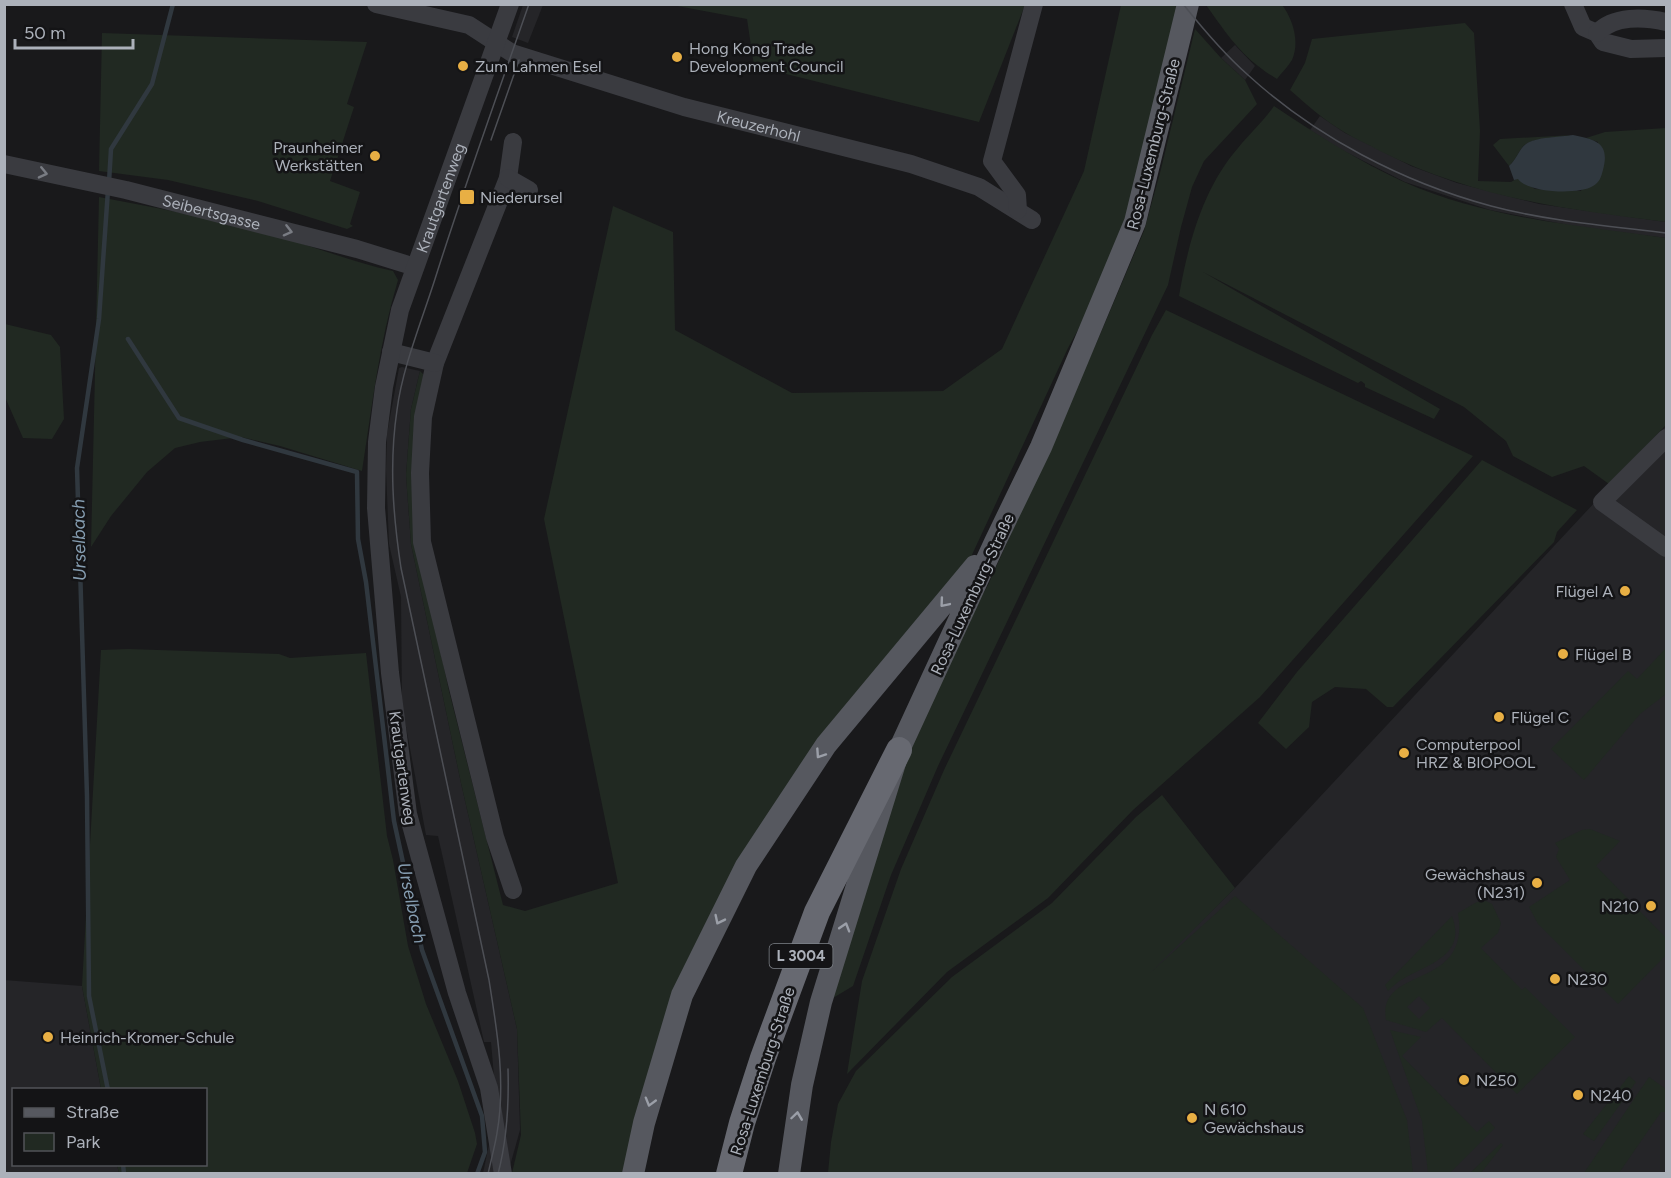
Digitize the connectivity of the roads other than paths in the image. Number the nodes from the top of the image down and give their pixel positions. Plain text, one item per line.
1 (376, 4) edge
2 (510, 4) edge
3 (1034, 4) edge
4 (1188, 4) edge
5 (1573, 4) edge
6 (1666, 22) edge
7 (1597, 33) junction
8 (496, 44) junction
9 (1666, 48) edge
10 (513, 142) dead end
11 (4, 164) edge
12 (508, 178) junction
13 (529, 190) dead end
14 (415, 267) junction
15 (391, 352) junction
16 (435, 363) junction
17 (1666, 438) edge
18 (995, 542) junction
19 (1666, 548) edge
20 (899, 750) junction
21 (513, 890) dead end
22 (503, 1173) edge
23 (633, 1173) edge
24 (729, 1173) edge
25 (789, 1173) edge

1 - 8 street, Kreuzerhohl
2 - 8 street, Krautgartenweg
3 - 8 street, Kreuzerhohl
4 - 18 main road, Rosa-Luxemburg-Straße / L 3004
5 - 7 street
6 - 7 street
7 - 9 street
8 - 14 street, Krautgartenweg
10 - 12 street
11 -> 14 street, Seibertsgasse
12 - 13 street
12 - 16 street
14 - 15 street, Krautgartenweg
15 - 16 street
15 - 22 street, Krautgartenweg
16 - 21 street
17 - 19 street
18 - 20 main road, Rosa-Luxemburg-Straße / L 3004
18 -> 23 main road
20 - 24 highway, Rosa-Luxemburg-Straße / L 3004
25 -> 20 main road

